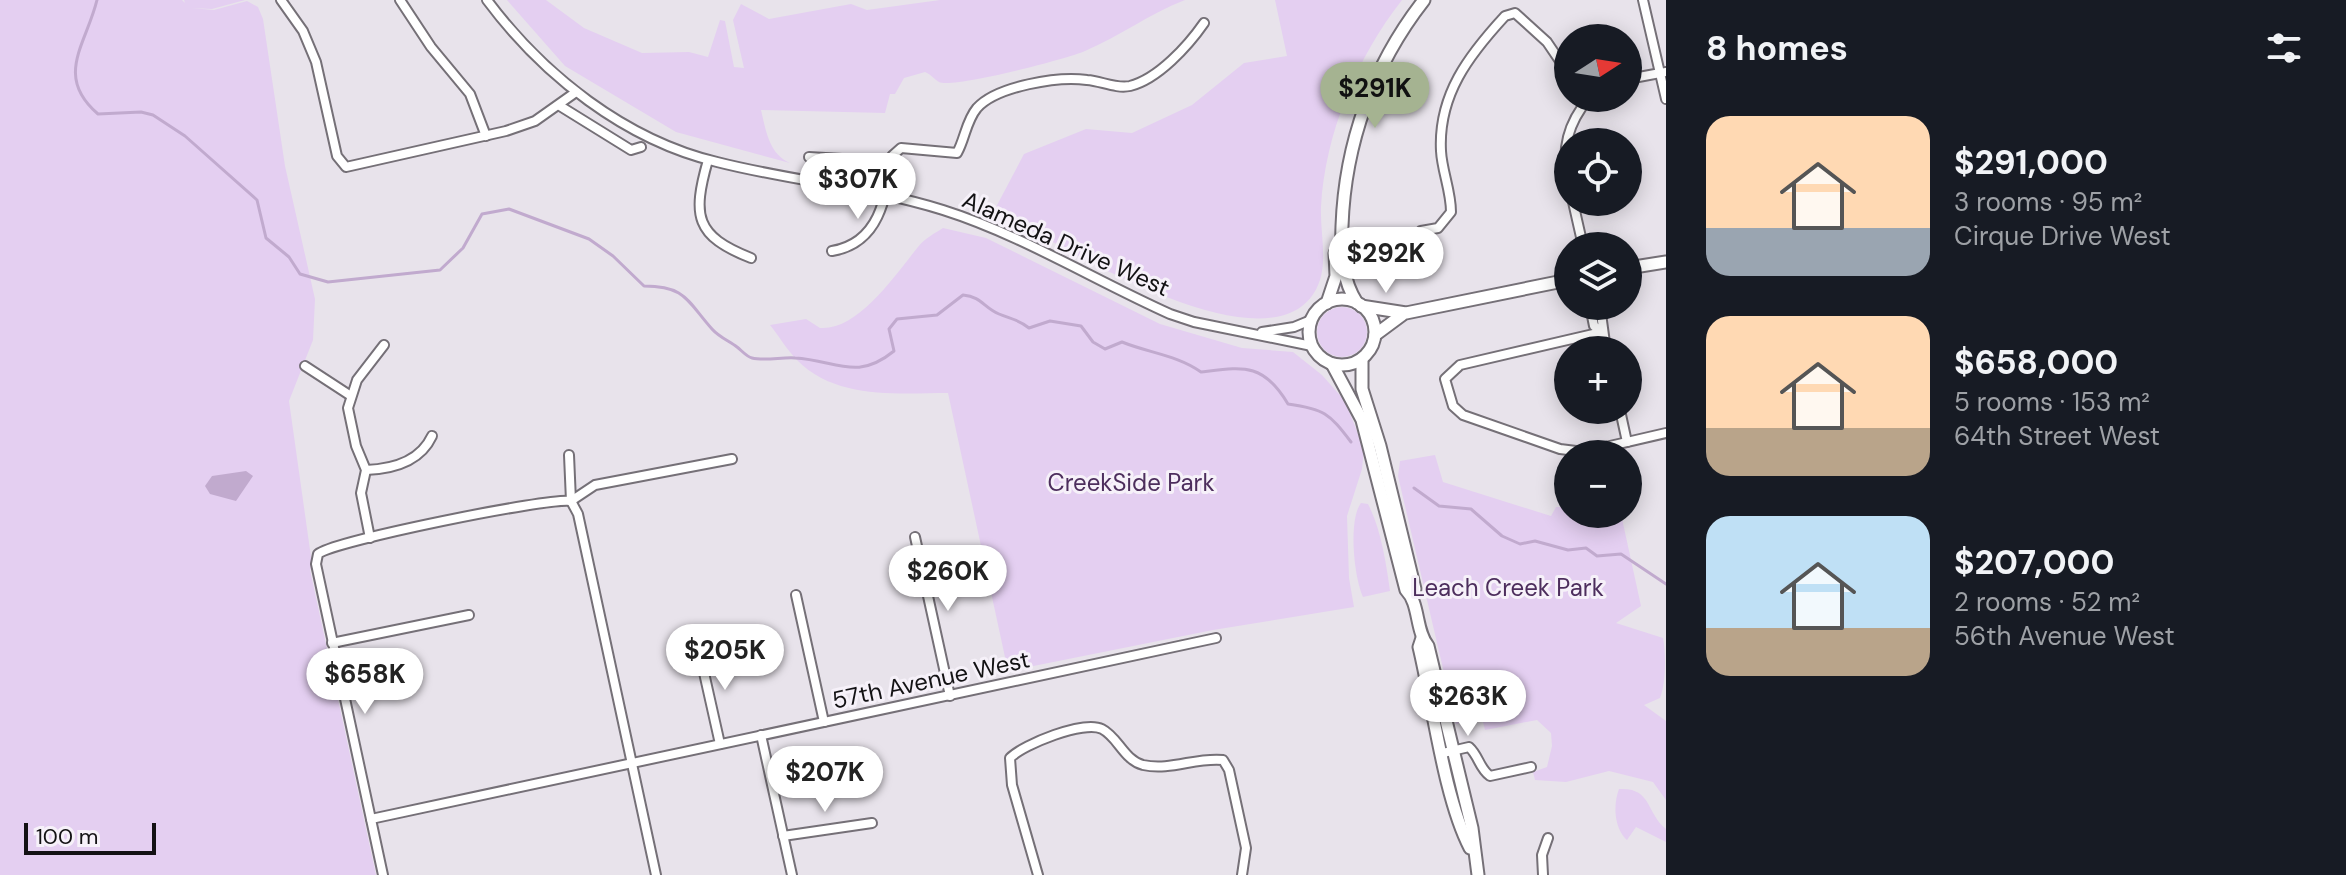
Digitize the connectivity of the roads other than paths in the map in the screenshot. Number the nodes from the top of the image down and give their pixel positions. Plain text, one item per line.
1 (281, 0) edge
2 (400, 0) edge
3 (487, 0) edge
4 (1416, 0) edge
5 (1424, 0) edge
6 (1643, 0) edge
7 (1204, 23) dead end
8 (1554, 52) edge
9 (1663, 73) edge
10 (1642, 77) edge
11 (576, 92) junction
12 (1666, 99) edge
13 (560, 106) junction
14 (486, 136) junction
15 (641, 147) dead end
16 (809, 157) dead end
17 (708, 160) junction
18 (891, 162) junction
19 (886, 196) junction
20 (1421, 231) dead end
21 (832, 251) dead end
22 (751, 258) dead end
23 (1666, 262) edge
24 (1642, 266) edge
25 (1554, 283) edge
26 (1327, 303) junction
27 (1359, 304) junction
28 (1406, 313) junction
29 (1311, 320) junction
30 (1593, 320) edge
31 (1601, 320) edge
32 (1602, 332) junction
33 (1257, 333) junction
34 (1375, 335) junction
35 (1603, 336) edge
36 (384, 345) dead end
37 (1312, 346) junction
38 (1362, 359) junction
39 (1332, 364) junction
40 (305, 366) dead end
41 (351, 396) junction
42 (1666, 433) edge
43 (432, 436) dead end
44 (1636, 440) edge
45 (1554, 446) edge
46 (569, 455) dead end
47 (732, 459) dead end
48 (366, 470) junction
49 (571, 501) junction
50 (915, 537) dead end
51 (370, 538) junction
52 (796, 595) dead end
53 (1412, 596) junction
54 (469, 615) dead end
55 (1216, 638) dead end
56 (332, 643) junction
57 (698, 646) dead end
58 (950, 696) junction
59 (824, 722) junction
60 (761, 735) junction
61 (720, 744) junction
62 (1448, 752) junction
63 (632, 762) junction
64 (1531, 767) dead end
65 (371, 819) junction
66 (872, 823) dead end
67 (783, 836) junction
68 (1548, 838) dead end
69 (383, 875) edge
70 (656, 875) edge
71 (792, 875) edge
72 (1038, 875) edge
73 (1242, 875) edge
74 (1478, 875) edge
75 (1543, 875) edge

1 - 14 street
2 - 14 street
3 - 11 street, Alameda Drive West
4 - 26 main road
5 - 27 main road
6 - 9 street
7 - 18 street
8 - 20 street
9 - 10 street
9 - 12 street
11 - 13 street
11 - 17 street, Alameda Drive West
13 - 14 street
13 - 15 street
16 - 18 street
17 - 19 street, Alameda Drive West
17 - 22 street
18 - 19 street
19 - 21 street
19 - 33 street, Alameda Drive West
23 - 24 main road
25 - 28 main road
26 - 27 main road
26 - 29 main road
27 - 28 main road
27 - 34 main road
28 - 34 main road
29 - 33 street, Alameda Drive West
29 - 37 main road
30 - 32 street
31 - 32 street
32 - 35 street
32 - 45 street
33 - 37 street, Alameda Drive West
34 - 38 main road
36 - 41 street
37 - 39 main road
38 - 39 main road
38 - 53 main road
39 - 53 main road
40 - 41 street
41 - 48 street
42 - 44 street
43 - 48 street
46 - 49 street
47 - 49 street
48 - 51 street
49 - 51 street
49 - 63 street
50 - 58 street
51 - 56 street
52 - 59 street
53 - 62 main road
54 - 56 street
55 - 58 street, 57th Avenue West
56 - 65 street
57 - 61 street
58 - 59 street, 57th Avenue West
59 - 60 street, 57th Avenue West
60 - 61 street, 57th Avenue West
60 - 67 street
61 - 63 street, 57th Avenue West
62 - 64 street
62 - 74 main road
63 - 65 street, 57th Avenue West
63 - 70 street
65 - 69 street
66 - 67 street
67 - 71 street
68 - 75 street
72 - 73 street

